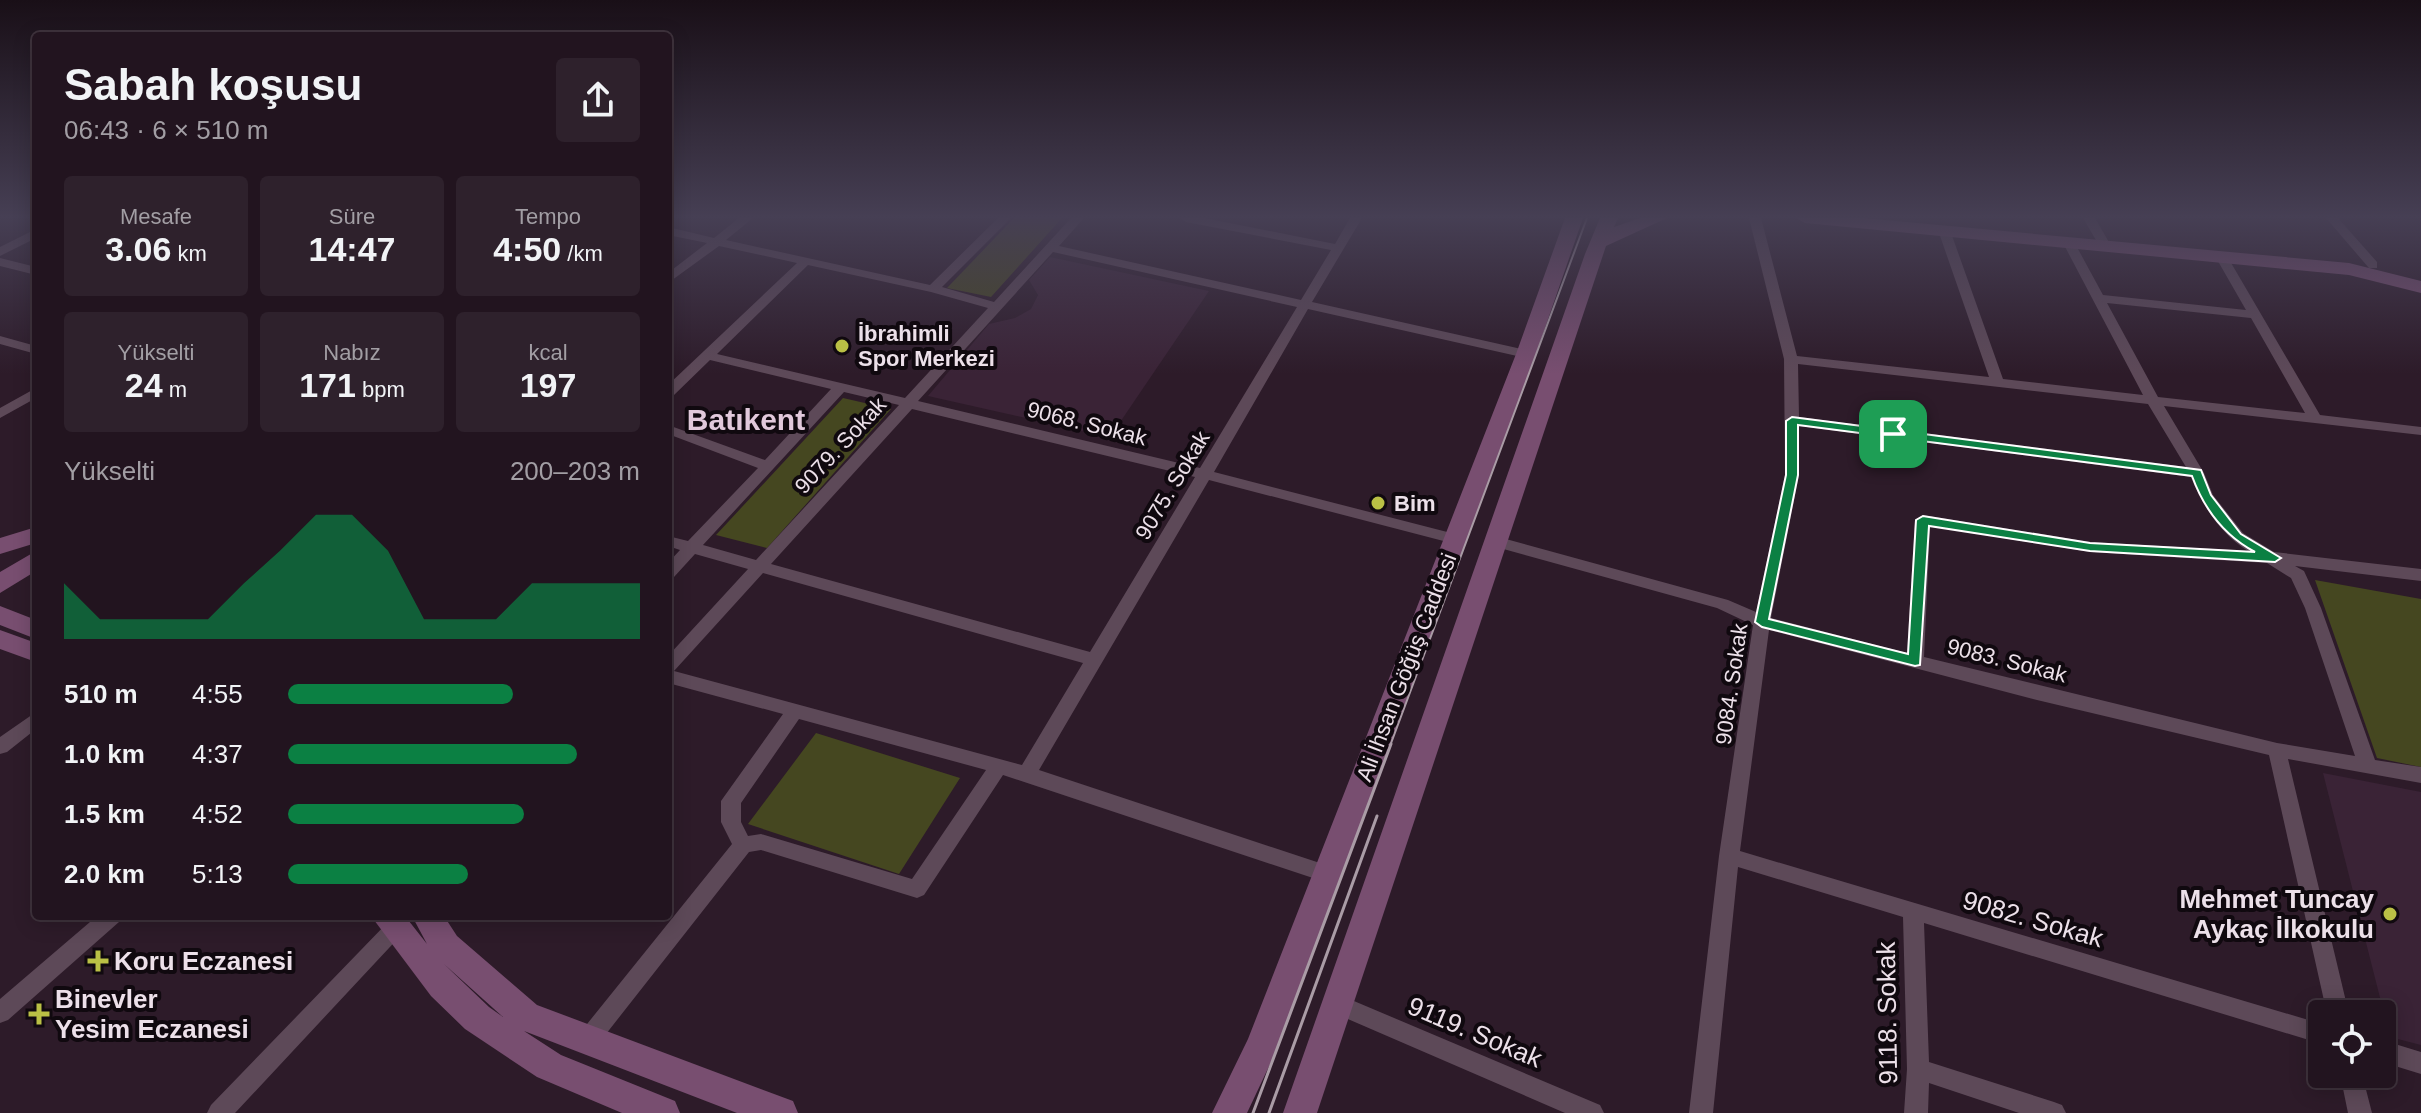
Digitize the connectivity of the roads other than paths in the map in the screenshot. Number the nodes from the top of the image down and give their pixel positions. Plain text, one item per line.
1 (797, 270) edge
2 (843, 270) edge
3 (952, 270) edge
4 (1031, 270) edge
5 (1152, 270) edge
6 (1324, 270) edge
7 (1554, 270) edge
8 (1590, 270) edge
9 (1768, 270) edge
10 (1958, 270) edge
11 (2084, 270) edge
12 (2229, 270) edge
13 (2353, 270) edge
14 (2399, 270) edge
15 (2421, 274) edge
16 (2421, 287) edge
17 (933, 289) junction
18 (2099, 298) junction
19 (1304, 303) junction
20 (998, 307) junction
21 (2255, 315) junction
22 (3, 343) edge
23 (32, 349) edge
24 (1526, 354) junction
25 (706, 355) junction
26 (1791, 359) junction
27 (672, 372) edge
28 (687, 374) junction
29 (1998, 383) junction
30 (842, 386) junction
31 (672, 389) edge
32 (32, 394) edge
33 (2153, 400) junction
34 (912, 402) junction
35 (0, 414) edge
36 (2314, 417) junction
37 (1792, 421) junction
38 (672, 430) edge
39 (2421, 431) edge
40 (767, 466) junction
41 (2197, 473) junction
42 (1204, 474) junction
43 (32, 536) edge
44 (1455, 539) junction
45 (1495, 541) junction
46 (672, 542) edge
47 (32, 544) edge
48 (0, 546) edge
49 (690, 548) junction
50 (2275, 558) junction
51 (32, 562) edge
52 (0, 565) edge
53 (759, 567) junction
54 (672, 568) edge
55 (2421, 575) edge
56 (0, 584) edge
57 (0, 615) edge
58 (1762, 622) junction
59 (0, 639) edge
60 (32, 642) edge
61 (32, 644) edge
62 (32, 645) edge
63 (0, 646) edge
64 (1094, 660) junction
65 (1915, 661) junction
66 (672, 663) edge
67 (672, 677) edge
68 (795, 711) junction
69 (32, 722) edge
70 (0, 747) edge
71 (2277, 750) junction
72 (2367, 763) junction
73 (999, 766) junction
74 (1027, 774) junction
75 (2421, 775) edge
76 (743, 845) junction
77 (1729, 856) junction
78 (1328, 874) junction
79 (1913, 913) junction
80 (107, 920) edge
81 (437, 921) edge
82 (391, 922) edge
83 (2335, 1000) edge
84 (1335, 1003) junction
85 (0, 1013) edge
86 (2308, 1030) edge
87 (587, 1041) junction
88 (2396, 1055) edge
89 (2421, 1063) edge
90 (1918, 1069) junction
91 (2354, 1088) edge
92 (219, 1113) edge
93 (663, 1113) edge
94 (781, 1113) edge
95 (1229, 1113) edge
96 (1300, 1113) edge
97 (1592, 1113) edge
98 (1701, 1113) edge
99 (1916, 1113) edge
100 (2054, 1113) edge
101 (2360, 1113) edge

1 - 25 street
2 - 17 street
3 - 17 street
4 - 20 street, 9079. Sokak
5 - 19 street
6 - 19 street, 9075. Sokak
7 - 24 main road, Ali İhsan Göğüş Caddesi
8 - 45 main road, Ali İhsan Göğüş Caddesi
9 - 26 street, 9084. Sokak
10 - 29 street
11 - 18 street
12 - 21 street
13 - 16 main road
14 - 15 main road
17 - 20 street
18 - 21 street
18 - 33 street
19 - 24 street
19 - 42 street, 9075. Sokak
20 - 34 street, 9079. Sokak
21 - 36 street
22 - 23 street
24 - 44 main road, Ali İhsan Göğüş Caddesi
25 - 28 street
25 - 30 street, 9068. Sokak
26 - 29 street
26 - 37 street, 9084. Sokak
27 - 28 street
28 - 31 street
29 - 33 street
30 - 34 street, 9068. Sokak
30 - 40 street
32 - 35 street
33 - 36 street
33 - 41 street
34 - 42 street, 9068. Sokak
34 - 53 street, 9079. Sokak
36 - 39 street
37 - 41 street
37 - 58 street, 9084. Sokak
38 - 40 street
40 - 49 street
41 - 50 street
42 - 44 street, 9068. Sokak
42 - 64 street, 9075. Sokak
43 - 48 main road
44 - 78 main road, Ali İhsan Göğüş Caddesi
45 - 58 street, 9083. Sokak
45 - 84 main road, Ali İhsan Göğüş Caddesi
46 - 49 street
47 - 52 main road
49 - 53 street
49 - 54 street
50 - 55 street
50 - 65 street
50 - 72 street
51 - 56 main road
53 - 64 street
53 - 66 street, 9079. Sokak
57 - 60 main road
58 - 65 street, 9083. Sokak
58 - 77 street, 9084. Sokak
59 - 61 main road
62 - 63 main road
64 - 74 street, 9075. Sokak
65 - 71 street, 9083. Sokak
67 - 68 street
68 - 73 street
68 - 76 street
69 - 70 street
71 - 72 street, 9083. Sokak
71 - 83 street
72 - 75 street, 9083. Sokak
73 - 74 street
73 - 76 street
74 - 78 street
76 - 87 street
77 - 79 street, 9082. Sokak
77 - 98 street, 9084. Sokak
78 - 95 main road, Ali İhsan Göğüş Caddesi
79 - 86 street, 9082. Sokak
79 - 90 street, 9118. Sokak
80 - 85 street
81 - 87 main road
82 - 92 street
82 - 93 main road
84 - 96 main road, Ali İhsan Göğüş Caddesi
84 - 97 street, 9119. Sokak
87 - 94 main road
88 - 89 street
90 - 99 street, 9118. Sokak
90 - 100 street
91 - 101 street

